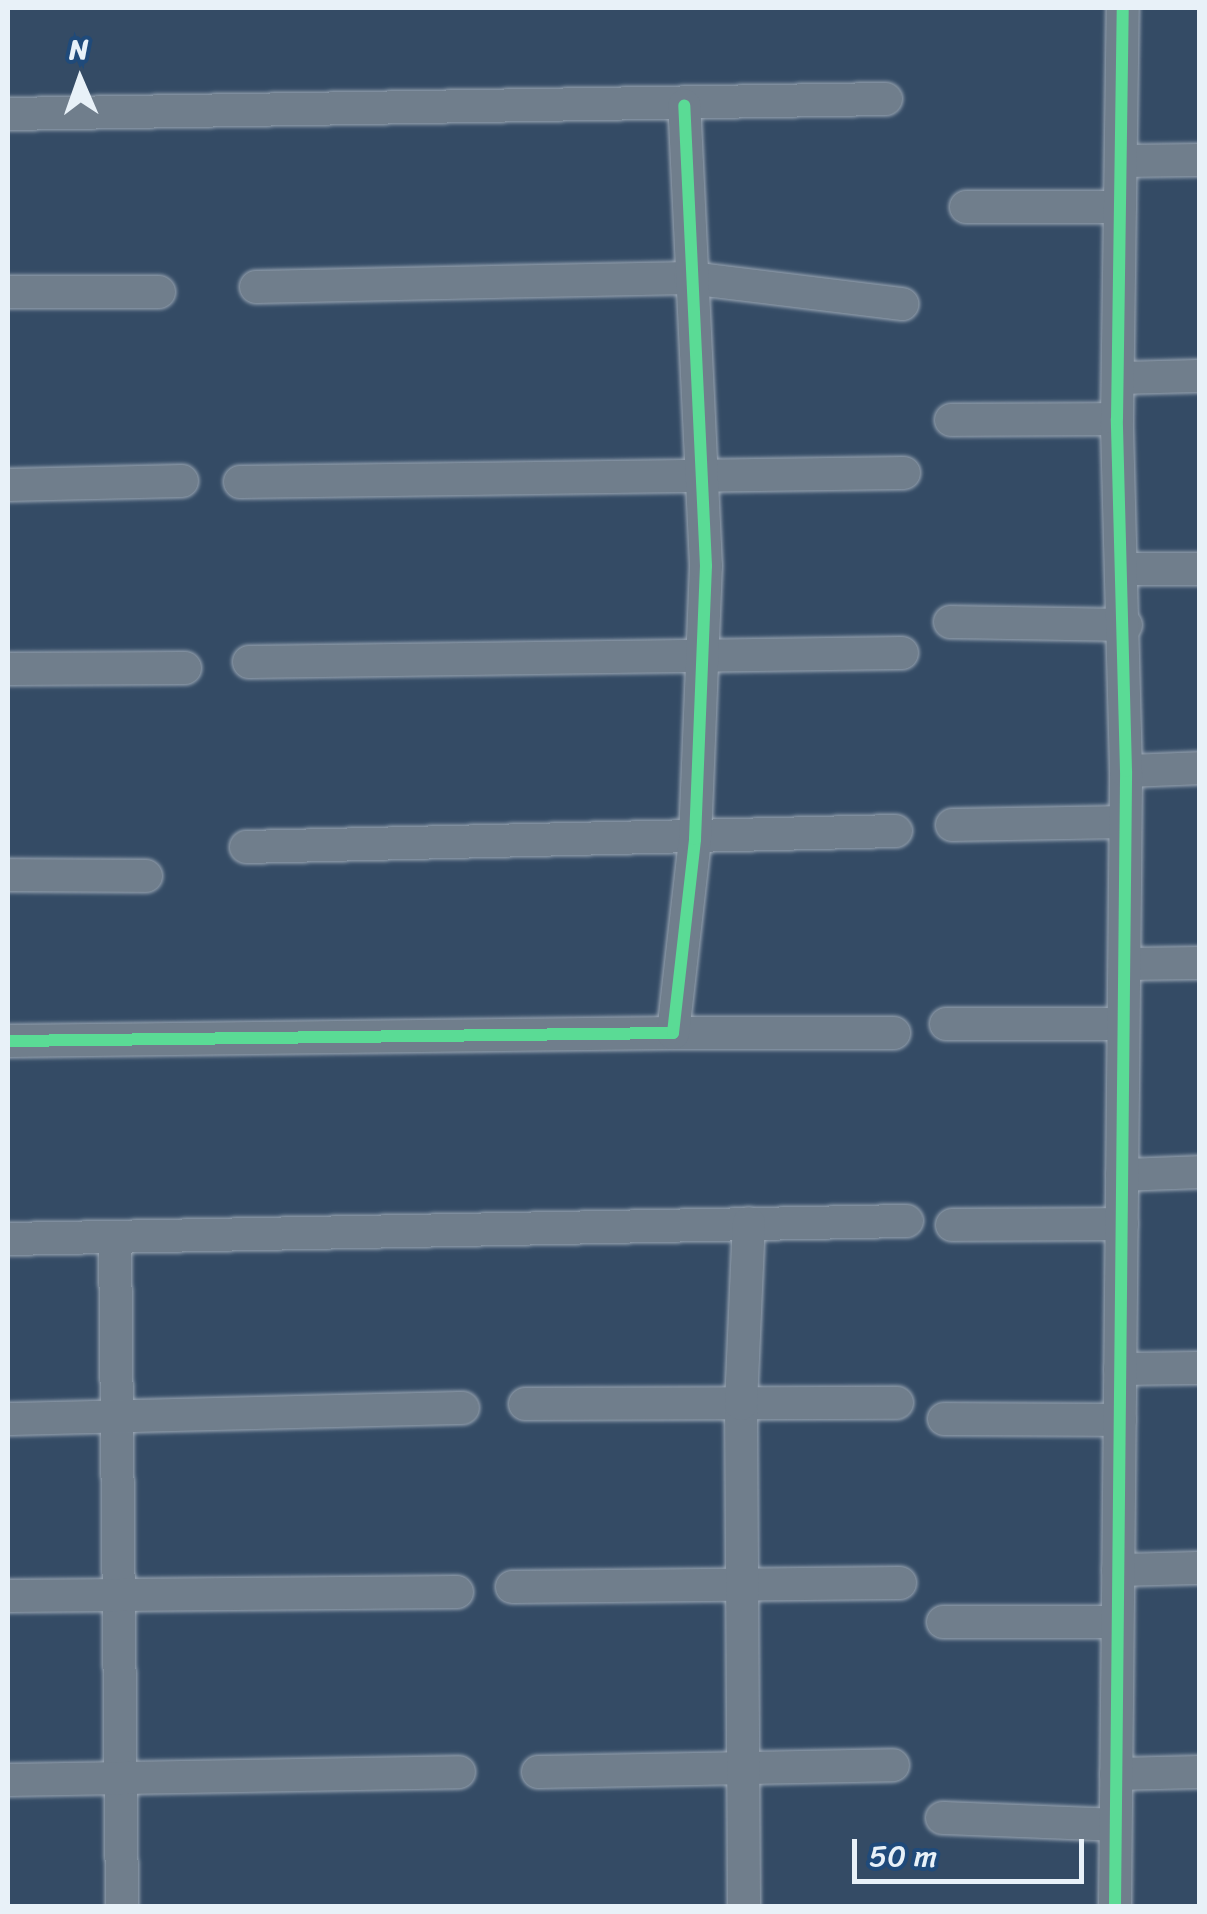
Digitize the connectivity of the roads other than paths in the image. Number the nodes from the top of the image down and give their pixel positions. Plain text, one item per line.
1 (1124, 8) edge
2 (886, 99) dead end
3 (684, 106) junction
4 (8, 114) edge
5 (1200, 160) edge
6 (1122, 161) junction
7 (1120, 207) junction
8 (966, 208) dead end
9 (690, 278) junction
10 (256, 287) dead end
11 (8, 292) edge
12 (160, 292) dead end
13 (902, 304) dead end
14 (1200, 376) edge
15 (1118, 378) junction
16 (1117, 419) junction
17 (951, 420) dead end
18 (904, 473) dead end
19 (704, 479) junction
20 (182, 481) dead end
21 (240, 482) dead end
22 (8, 485) edge
23 (1124, 569) junction
24 (1200, 569) edge
25 (950, 622) dead end
26 (1126, 625) junction
27 (902, 653) dead end
28 (704, 660) junction
29 (250, 662) dead end
30 (185, 668) dead end
31 (8, 669) edge
32 (1200, 768) edge
33 (1126, 771) junction
34 (1125, 822) junction
35 (952, 824) dead end
36 (896, 831) dead end
37 (695, 839) junction
38 (246, 847) dead end
39 (8, 875) edge
40 (146, 876) dead end
41 (1200, 963) edge
42 (1124, 964) junction
43 (946, 1024) dead end
44 (1123, 1024) junction
45 (673, 1032) junction
46 (894, 1033) dead end
47 (8, 1042) edge
48 (1200, 1172) edge
49 (1122, 1175) junction
50 (907, 1222) dead end
51 (749, 1223) junction
52 (1122, 1224) junction
53 (952, 1225) dead end
54 (115, 1238) junction
55 (8, 1239) edge
56 (1200, 1368) edge
57 (1120, 1369) junction
58 (898, 1403) dead end
59 (525, 1404) dead end
60 (741, 1404) junction
61 (462, 1408) dead end
62 (118, 1415) junction
63 (8, 1418) edge
64 (944, 1420) dead end
65 (1120, 1420) junction
66 (1200, 1568) edge
67 (1118, 1570) junction
68 (900, 1583) dead end
69 (742, 1586) junction
70 (512, 1587) dead end
71 (457, 1592) dead end
72 (8, 1596) edge
73 (116, 1597) junction
74 (943, 1622) dead end
75 (1117, 1622) junction
76 (894, 1766) dead end
77 (742, 1768) junction
78 (458, 1772) dead end
79 (538, 1772) dead end
80 (1200, 1772) edge
81 (1116, 1774) junction
82 (120, 1778) junction
83 (8, 1780) edge
84 (942, 1818) dead end
85 (1115, 1825) junction
86 (122, 1906) edge
87 (744, 1906) edge
88 (1115, 1906) edge

1 - 6 street
2 - 3 street
3 - 4 street
3 - 9 street
5 - 6 street
6 - 7 street
7 - 8 street
7 - 15 street
9 - 10 street
9 - 13 street
9 - 19 street
11 - 12 street
14 - 15 street
15 - 16 street
16 - 17 street
16 - 23 street
18 - 19 street
19 - 21 street
19 - 28 street
20 - 22 street
23 - 24 street
23 - 26 street
25 - 26 street
26 - 33 street
27 - 28 street
28 - 29 street
28 - 37 street
30 - 31 street
32 - 33 street
33 - 34 street
34 - 35 street
34 - 42 street
36 - 37 street
37 - 38 street
37 - 45 street
39 - 40 street
41 - 42 street
42 - 44 street
43 - 44 street
44 - 49 street
45 - 46 street
45 - 47 street
48 - 49 street
49 - 52 street
50 - 51 street
51 - 54 street
51 - 60 street
52 - 53 street
52 - 57 street
54 - 55 street
54 - 62 street
56 - 57 street
57 - 65 street
58 - 60 street
59 - 60 street
60 - 69 street
61 - 62 street
62 - 63 street
62 - 73 street
64 - 65 street
65 - 67 street
66 - 67 street
67 - 75 street
68 - 69 street
69 - 70 street
69 - 77 street
71 - 73 street
72 - 73 street
73 - 82 street
74 - 75 street
75 - 81 street
76 - 77 street
77 - 79 street
77 - 87 street
78 - 82 street
80 - 81 street
81 - 85 street
82 - 83 street
82 - 86 street
84 - 85 street
85 - 88 street

